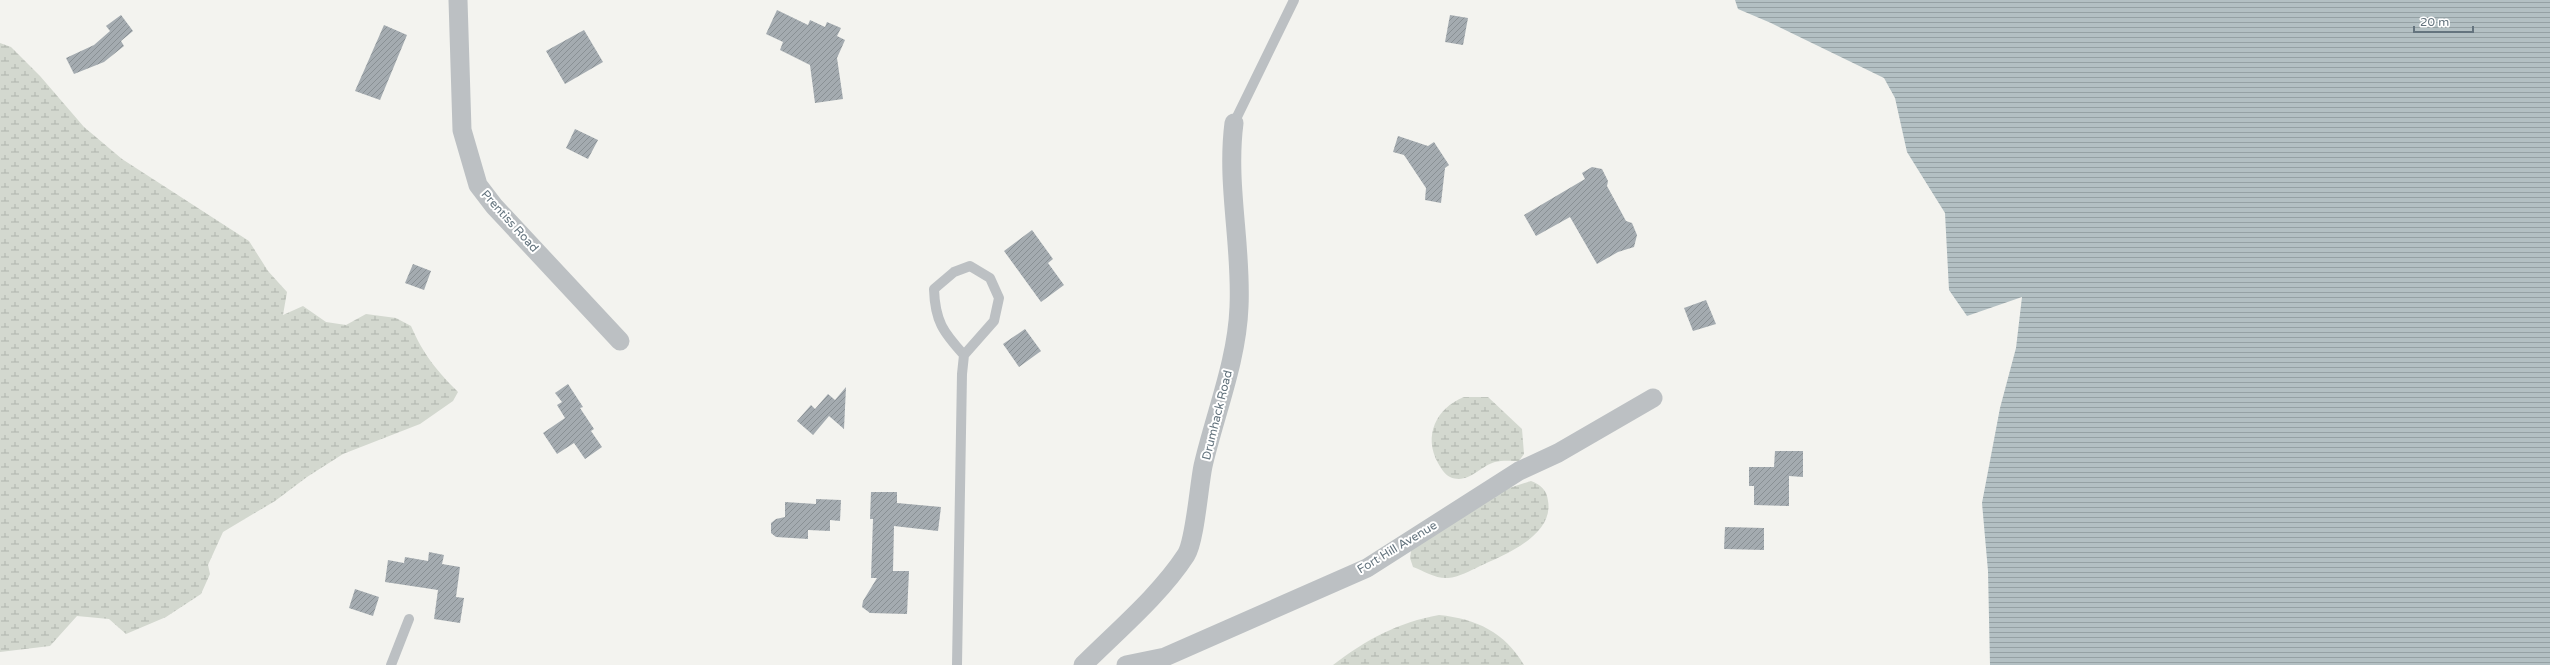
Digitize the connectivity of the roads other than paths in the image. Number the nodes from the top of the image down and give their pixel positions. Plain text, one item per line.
1 (458, 0) edge
2 (1294, 0) edge
3 (1234, 123) joint
4 (620, 341) dead end
5 (964, 355) junction
6 (1653, 398) dead end
7 (409, 619) dead end
8 (390, 665) edge
9 (957, 665) edge
10 (1083, 665) edge
11 (1126, 665) edge

1 - 4 street, Prentiss Road
2 - 3 lane
3 - 10 street, Drumhack Road
5 - 5 lane
5 - 9 lane
6 - 11 street, Fort Hill Avenue
7 - 8 lane

